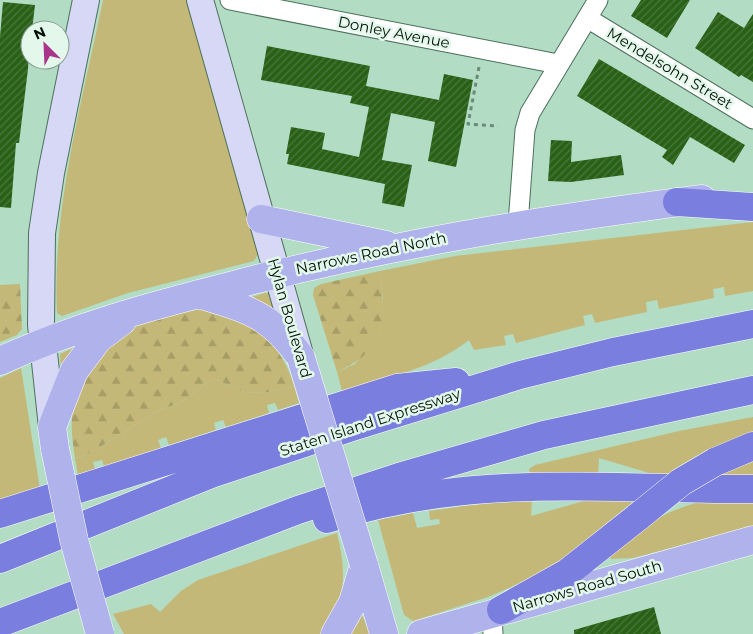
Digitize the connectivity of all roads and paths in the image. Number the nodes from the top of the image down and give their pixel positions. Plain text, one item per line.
1 (86, 0) edge
2 (200, 0) edge
3 (230, 0) edge
4 (598, 0) edge
5 (587, 18) junction
6 (558, 64) junction
7 (479, 67) dead end
8 (753, 119) edge
9 (498, 126) dead end
10 (753, 193) edge
11 (677, 202) junction
12 (753, 207) edge
13 (261, 219) junction
14 (518, 224) junction
15 (398, 247) junction
16 (276, 273) junction
17 (198, 294) junction
18 (136, 311) junction
19 (753, 324) edge
20 (42, 343) junction
21 (301, 358) junction
22 (0, 361) edge
23 (520, 375) junction
24 (753, 390) edge
25 (54, 438) junction
26 (753, 446) edge
27 (753, 488) edge
28 (0, 514) edge
29 (753, 540) edge
30 (0, 559) edge
31 (364, 565) junction
32 (129, 573) junction
33 (495, 619) edge
34 (0, 623) edge
35 (101, 629) edge
36 (335, 634) edge
37 (384, 634) edge
38 (421, 634) edge

1 - 20 main road
2 - 13 main road, Hylan Boulevard
3 - 6 street, Donley Avenue
4 - 5 street
5 - 6 street
5 - 8 street, Mendelsohn Street
6 - 14 street
7 - 9 path
10 - 11 main road, Narrows Road North
11 - 12 highway
11 - 14 main road, Narrows Road North
13 - 15 main road
13 - 16 main road, Hylan Boulevard
14 - 15 main road, Narrows Road North
15 - 16 main road, Narrows Road North
16 - 17 main road, Narrows Road North
16 - 21 main road, Hylan Boulevard
17 - 18 main road, Narrows Road North
17 - 21 main road
18 - 20 main road, Narrows Road North
18 - 25 main road
19 - 23 highway, Staten Island Expressway
20 - 22 main road, Narrows Road North
20 - 25 main road
21 - 31 main road, Hylan Boulevard, bridge
23 - 28 highway
23 - 30 highway, Staten Island Expressway
24 - 32 highway
25 - 35 main road, bridge
26 - 33 highway, bridge
27 - 32 highway
29 - 33 main road, Narrows Road South
31 - 36 main road
31 - 37 main road, Hylan Boulevard
32 - 34 highway
33 - 38 main road, Narrows Road South

